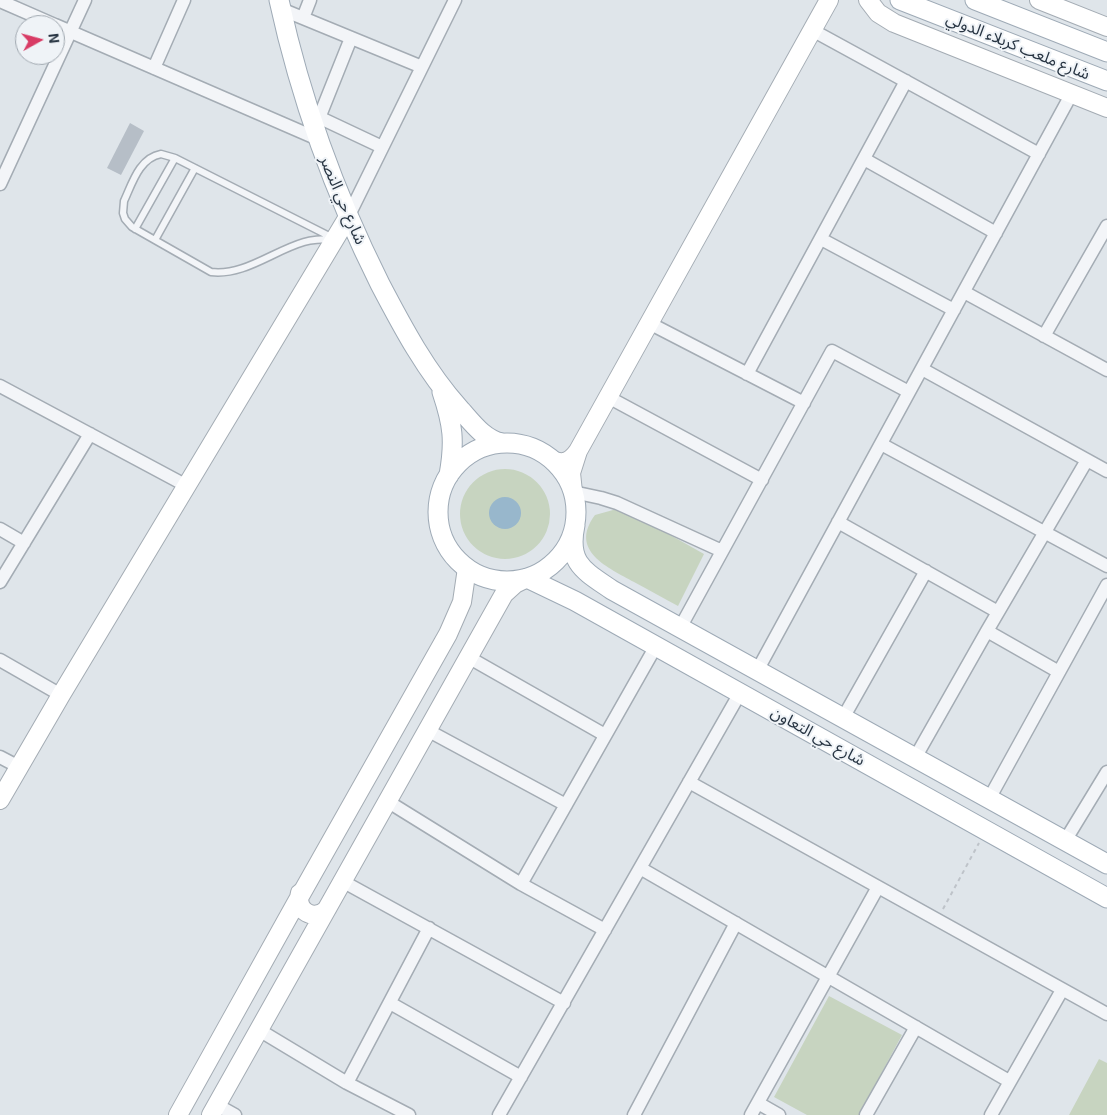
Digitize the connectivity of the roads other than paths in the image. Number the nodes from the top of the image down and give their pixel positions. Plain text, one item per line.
1 (84, 0) edge
2 (184, 0) edge
3 (310, 0) edge
4 (455, 0) edge
5 (829, 0) edge
6 (868, 0) edge
7 (900, 0) edge
8 (1039, 0) edge
9 (0, 1) edge
10 (981, 3) edge
11 (280, 5) edge
12 (1070, 6) edge
13 (32, 15) edge
14 (1014, 16) junction
15 (303, 18) junction
16 (1107, 27) edge
17 (974, 28) junction
18 (65, 30) edge
19 (812, 30) junction
20 (70, 32) junction
21 (351, 38) junction
22 (1010, 43) junction
23 (1107, 52) edge
24 (422, 67) junction
25 (154, 68) junction
26 (906, 81) junction
27 (1107, 81) edge
28 (1072, 93) junction
29 (1107, 108) edge
30 (314, 115) junction
31 (318, 139) junction
32 (382, 147) junction
33 (1039, 154) junction
34 (176, 158) junction
35 (864, 159) junction
36 (195, 168) junction
37 (0, 184) edge
38 (348, 217) junction
39 (1107, 226) edge
40 (135, 230) junction
41 (996, 232) junction
42 (335, 239) junction
43 (820, 239) junction
44 (155, 240) junction
45 (964, 292) junction
46 (954, 310) junction
47 (649, 323) junction
48 (1044, 336) junction
49 (922, 369) junction
50 (1107, 370) edge
51 (747, 374) junction
52 (440, 386) junction
53 (1, 388) edge
54 (909, 392) junction
55 (608, 397) junction
56 (804, 403) junction
57 (90, 434) junction
58 (502, 443) junction
59 (881, 444) junction
60 (578, 451) junction
61 (552, 460) junction
62 (1087, 460) junction
63 (1107, 471) edge
64 (448, 477) junction
65 (762, 480) junction
66 (187, 486) junction
67 (573, 492) junction
68 (838, 522) junction
69 (575, 525) junction
70 (0, 529) edge
71 (1045, 533) junction
72 (24, 543) junction
73 (722, 551) junction
74 (1107, 566) edge
75 (467, 568) junction
76 (926, 571) junction
77 (528, 578) junction
78 (0, 582) edge
79 (1107, 585) edge
80 (998, 612) junction
81 (680, 628) junction
82 (987, 631) junction
83 (656, 646) junction
84 (468, 657) junction
85 (0, 660) edge
86 (757, 671) junction
87 (1059, 672) junction
88 (740, 693) junction
89 (61, 695) junction
90 (843, 718) junction
91 (427, 730) junction
92 (605, 735) junction
93 (0, 757) edge
94 (915, 758) junction
95 (19, 767) junction
96 (1107, 772) edge
97 (689, 782) junction
98 (989, 799) junction
99 (0, 800) edge
100 (387, 801) junction
101 (566, 805) junction
102 (1066, 841) junction
103 (1107, 864) edge
104 (640, 868) junction
105 (342, 881) junction
106 (521, 884) junction
107 (878, 888) junction
108 (300, 893) junction
109 (1107, 898) edge
110 (327, 909) junction
111 (736, 923) junction
112 (429, 928) junction
113 (605, 930) junction
114 (279, 931) junction
115 (303, 951) junction
116 (829, 977) junction
117 (1062, 990) junction
118 (390, 1003) junction
119 (564, 1003) junction
120 (1107, 1014) edge
121 (916, 1027) junction
122 (259, 1030) junction
123 (521, 1077) junction
124 (1009, 1081) junction
125 (347, 1083) junction
126 (758, 1103) junction
127 (214, 1110) edge
128 (178, 1115) edge
129 (235, 1115) edge
130 (409, 1115) edge
131 (500, 1115) edge
132 (634, 1115) edge
133 (752, 1115) edge
134 (779, 1115) edge
135 (866, 1115) edge
136 (991, 1115) edge

1 - 20 street
2 - 25 street
3 - 15 street
4 - 24 street
5 - 19 main road
6 - 28 main road
7 - 17 main road, شارع ملعب كربلاء الدولي
8 - 12 main road
9 - 13 street
10 - 14 main road, شارع ملعب كربلاء الدولي
10 - 17 main road
11 - 15 street
11 - 30 main road, شارع حي النصر
12 - 16 main road
14 - 22 main road
14 - 23 main road, شارع ملعب كربلاء الدولي
15 - 21 street
17 - 22 main road, شارع ملعب كربلاء الدولي
18 - 20 street
19 - 26 street
19 - 47 main road
20 - 25 street
20 - 37 street
21 - 24 street
21 - 30 street
22 - 27 main road, شارع ملعب كربلاء الدولي
24 - 32 street
25 - 31 street
26 - 33 street
26 - 35 street
28 - 29 main road
28 - 33 street
30 - 31 main road, شارع حي النصر
30 - 32 street
31 - 38 main road, شارع حي النصر
32 - 38 street
33 - 41 street
34 - 36 lane
34 - 40 lane
34 - 40 lane
35 - 41 street
35 - 43 street
36 - 42 lane
36 - 44 lane
38 - 42 main road
38 - 52 main road, شارع حي النصر
39 - 48 street
40 - 44 lane
41 - 45 street
42 - 44 lane
42 - 66 main road
43 - 46 street
43 - 51 street
45 - 46 street
45 - 48 street
46 - 49 street
47 - 51 street
47 - 55 main road
48 - 50 street
49 - 54 street
49 - 62 street
51 - 56 street
52 - 58 main road
52 - 64 main road
53 - 57 street
54 - 56 street
54 - 59 street
55 - 60 main road
55 - 65 street
56 - 65 street
57 - 66 street
57 - 72 street
58 - 61 main road
58 - 64 main road
59 - 68 street
59 - 71 street
60 - 61 main road
60 - 67 main road
61 - 67 main road
62 - 63 street
62 - 71 street
64 - 75 main road
65 - 73 street
66 - 89 main road
67 - 69 main road
67 - 73 street
68 - 76 street
68 - 86 street
69 - 77 main road
69 - 81 main road, شارع حي التعاون
70 - 72 street
71 - 74 street
71 - 80 street
72 - 78 street
73 - 81 street
75 - 77 main road
75 - 108 main road
76 - 80 street
76 - 90 street
77 - 83 main road, شارع حي التعاون
77 - 84 main road
79 - 87 street
80 - 82 street
81 - 86 main road, شارع حي التعاون
82 - 87 street
82 - 94 street
83 - 88 main road, شارع حي التعاون
83 - 92 street
84 - 91 main road
84 - 92 street
85 - 89 street
86 - 90 main road, شارع حي التعاون
87 - 98 street
88 - 97 street
88 - 109 main road, شارع حي التعاون
89 - 95 main road
90 - 94 main road, شارع حي التعاون
91 - 100 main road
91 - 101 street
92 - 101 street
93 - 95 street
94 - 98 main road, شارع حي التعاون
95 - 99 main road
96 - 102 street
97 - 104 street
97 - 107 street
98 - 102 main road, شارع حي التعاون
100 - 105 main road
100 - 106 street
101 - 106 street
102 - 103 main road, شارع حي التعاون
104 - 111 street
104 - 113 street
105 - 110 main road
105 - 112 street
106 - 113 street
107 - 116 street
107 - 117 street
108 - 110 main road
108 - 114 main road
110 - 115 main road
111 - 116 street
111 - 132 street
112 - 118 street
112 - 119 street
113 - 119 street
114 - 115 main road
114 - 128 main road
115 - 122 main road
116 - 121 street
116 - 126 street
117 - 120 street
117 - 124 street
118 - 123 street
118 - 125 street
119 - 123 street
121 - 124 street
121 - 135 street
122 - 125 street
122 - 127 main road
123 - 131 street
124 - 136 street
125 - 130 street
126 - 133 street
126 - 134 street
127 - 129 street

